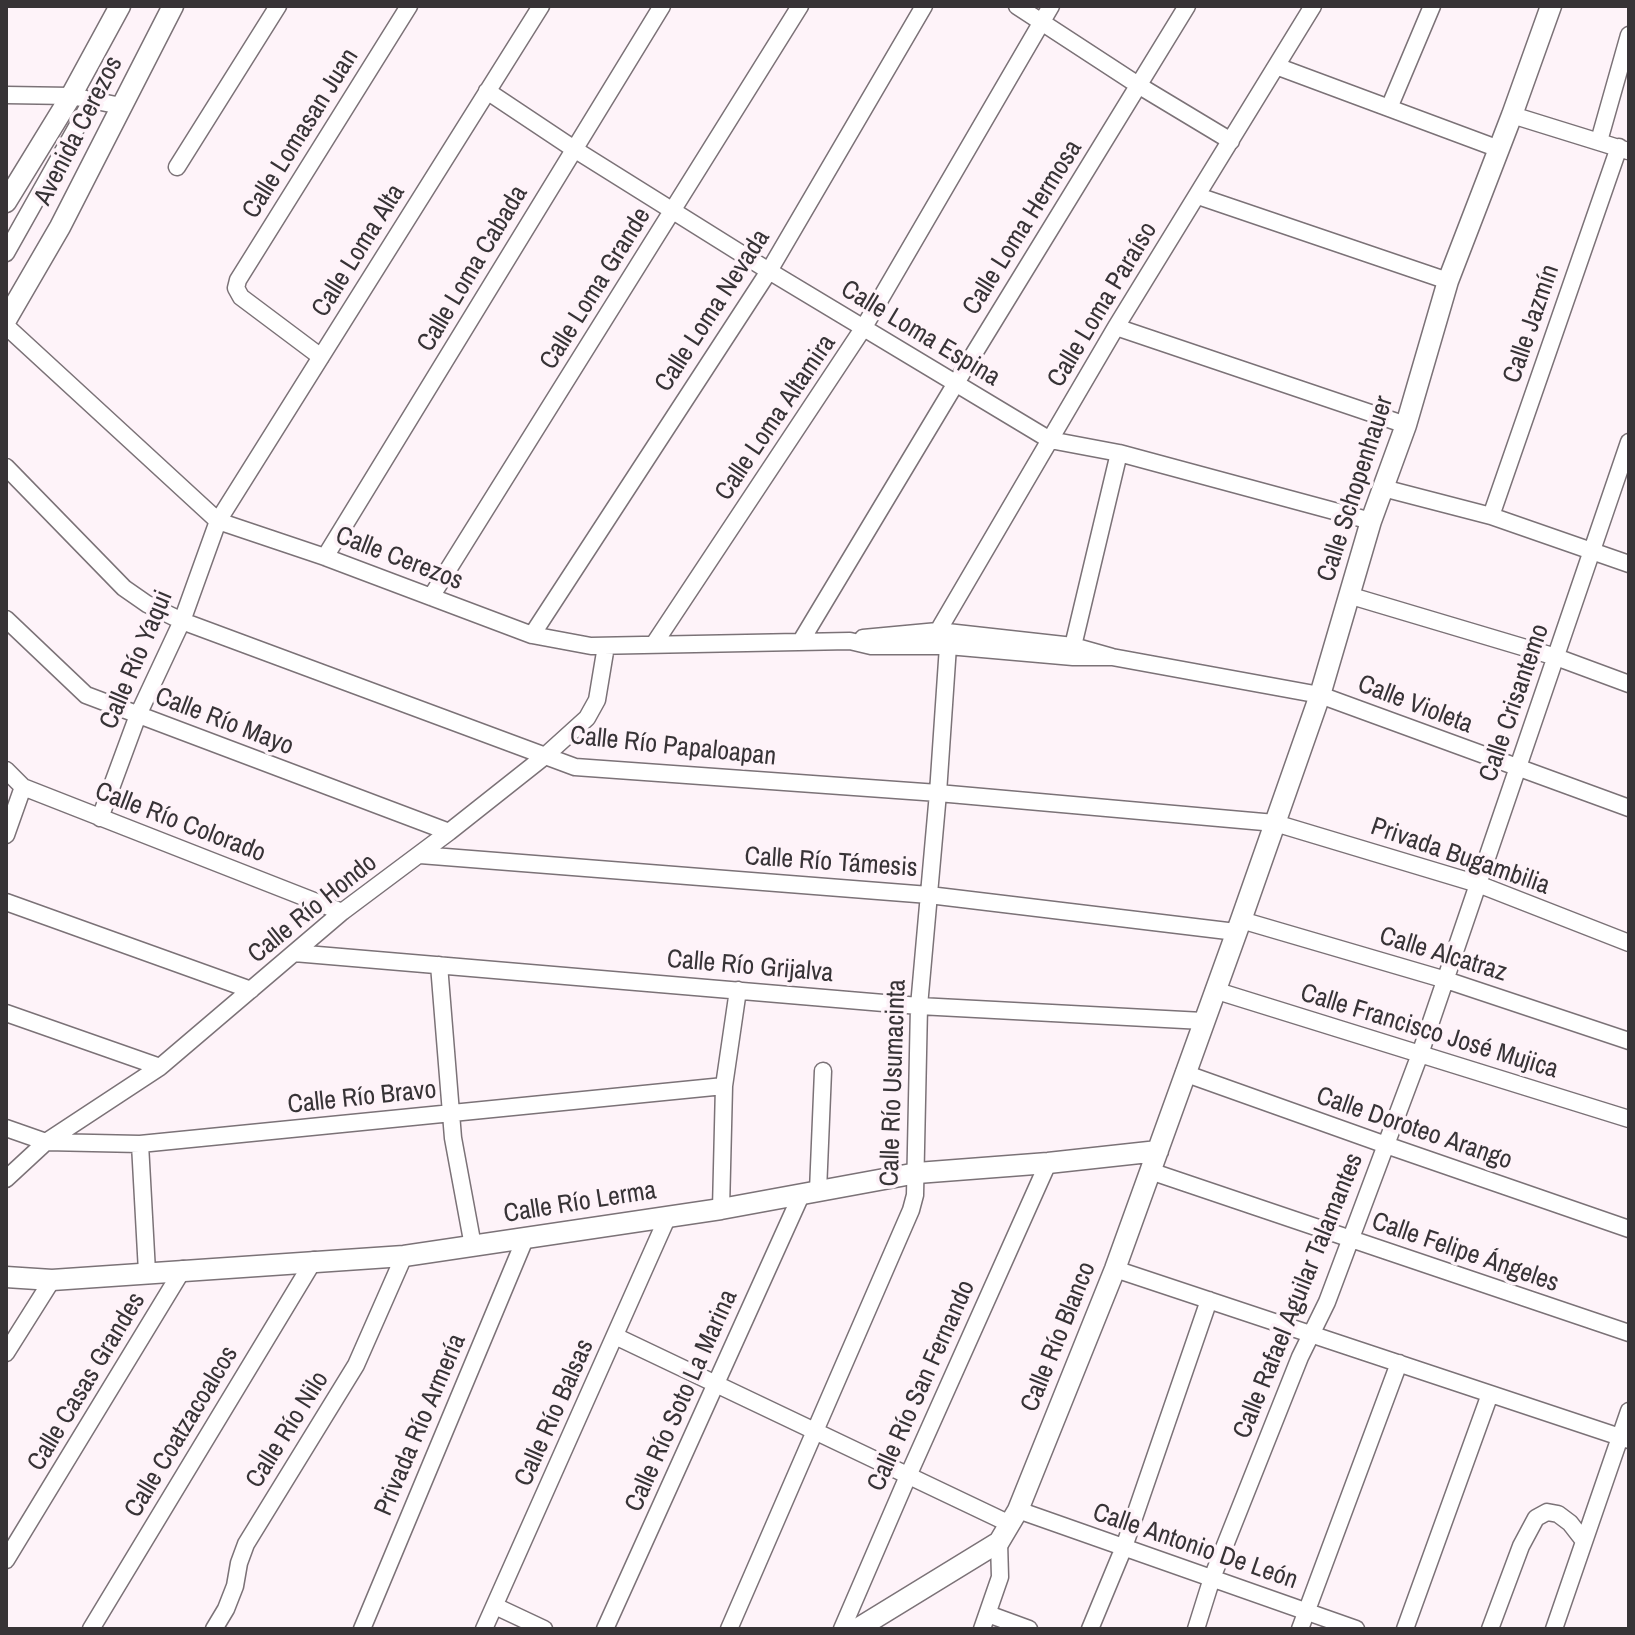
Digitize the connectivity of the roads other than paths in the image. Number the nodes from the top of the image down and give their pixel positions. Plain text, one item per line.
1 (120, 6) edge
2 (173, 6) edge
3 (278, 6) edge
4 (409, 6) edge
5 (541, 6) edge
6 (662, 6) edge
7 (800, 6) edge
8 (924, 6) edge
9 (1017, 6) edge
10 (1051, 6) edge
11 (1187, 6) edge
12 (1313, 6) edge
13 (1432, 6) edge
14 (1551, 6) edge
15 (1041, 22) junction
16 (1629, 35) edge
17 (1276, 66) junction
18 (1138, 85) junction
19 (487, 91) junction
20 (6, 95) edge
21 (71, 96) junction
22 (92, 100) junction
23 (121, 106) junction
24 (1389, 108) junction
25 (1512, 115) junction
26 (1231, 141) junction
27 (1599, 141) junction
28 (574, 149) junction
29 (1499, 149) junction
30 (1624, 149) edge
31 (177, 167) dead end
32 (1198, 196) junction
33 (6, 202) edge
34 (674, 210) junction
35 (13, 228) edge
36 (6, 253) edge
37 (769, 271) junction
38 (1448, 281) junction
39 (6, 323) edge
40 (864, 327) junction
41 (1116, 327) junction
42 (321, 357) junction
43 (956, 383) junction
44 (1406, 425) junction
45 (1050, 440) junction
46 (1629, 442) edge
47 (1119, 453) junction
48 (6, 467) edge
49 (1383, 488) junction
50 (1491, 516) junction
51 (218, 521) junction
52 (1371, 521) junction
53 (1592, 551) junction
54 (325, 557) junction
55 (1629, 564) edge
56 (1348, 595) junction
57 (431, 597) junction
58 (6, 619) edge
59 (182, 621) junction
60 (938, 631) junction
61 (532, 635) junction
62 (801, 641) junction
63 (850, 641) junction
64 (654, 644) junction
65 (606, 646) junction
66 (948, 646) junction
67 (1073, 646) junction
68 (1112, 657) junction
69 (1556, 657) junction
70 (1629, 684) edge
71 (1320, 695) junction
72 (138, 715) junction
73 (545, 756) junction
74 (1518, 769) junction
75 (6, 770) edge
76 (23, 787) junction
77 (938, 793) junction
78 (1629, 808) edge
79 (100, 818) junction
80 (1275, 823) junction
81 (449, 832) junction
82 (6, 835) edge
83 (420, 855) junction
84 (1478, 884) junction
85 (929, 895) junction
86 (6, 902) edge
87 (342, 912) junction
88 (1238, 926) junction
89 (1629, 943) edge
90 (294, 953) junction
91 (439, 965) junction
92 (1446, 980) junction
93 (251, 990) junction
94 (738, 990) junction
95 (1214, 990) junction
96 (919, 1006) junction
97 (6, 1013) edge
98 (1203, 1021) junction
99 (1629, 1041) edge
100 (1420, 1054) junction
101 (160, 1067) junction
102 (823, 1071) dead end
103 (1184, 1073) junction
104 (724, 1086) junction
105 (451, 1113) junction
106 (1629, 1119) edge
107 (6, 1128) edge
108 (46, 1142) junction
109 (140, 1144) junction
110 (1386, 1145) junction
111 (1158, 1151) junction
112 (1048, 1163) junction
113 (1150, 1171) junction
114 (917, 1173) junction
115 (6, 1179) edge
116 (810, 1192) junction
117 (721, 1209) junction
118 (668, 1216) junction
119 (1629, 1229) edge
120 (525, 1239) junction
121 (1351, 1240) junction
122 (473, 1246) junction
123 (404, 1256) junction
124 (314, 1260) junction
125 (183, 1269) junction
126 (1115, 1269) junction
127 (147, 1272) junction
128 (6, 1277) edge
129 (52, 1280) junction
130 (1209, 1300) junction
131 (1629, 1333) edge
132 (1312, 1335) junction
133 (615, 1336) junction
134 (6, 1353) edge
135 (1399, 1363) junction
136 (716, 1385) junction
137 (1490, 1394) junction
138 (1629, 1411) edge
139 (815, 1432) junction
140 (1624, 1438) edge
141 (908, 1476) junction
142 (1009, 1526) junction
143 (1584, 1541) junction
144 (1124, 1547) junction
145 (6, 1560) edge
146 (1212, 1578) junction
147 (495, 1606) junction
148 (1306, 1612) junction
149 (985, 1622) edge
150 (91, 1629) edge
151 (214, 1629) edge
152 (362, 1629) edge
153 (484, 1629) edge
154 (544, 1629) edge
155 (605, 1629) edge
156 (729, 1629) edge
157 (842, 1629) edge
158 (857, 1629) edge
159 (1029, 1629) edge
160 (1090, 1629) edge
161 (1196, 1629) edge
162 (1300, 1629) edge
163 (1356, 1629) edge
164 (1405, 1629) edge
165 (1490, 1629) edge
166 (1554, 1629) edge

1 - 21 street, Avenida Cerezos
2 - 23 street, Avenida Cerezos
3 - 31 street
4 - 42 street, Calle Lomasan Juan
5 - 19 street, Calle Loma Alta
6 - 28 street, Calle Loma Cabada
7 - 34 street, Calle Loma Grande
8 - 37 street, Calle Loma Nevada
9 - 15 street
10 - 15 street, Calle Loma Altamira
11 - 18 street, Calle Loma Hermosa
12 - 17 street, Calle Loma Paraíso
13 - 24 street
14 - 25 street, Calle Schopenhauer
15 - 18 street
15 - 40 street, Calle Loma Altamira
16 - 27 street
17 - 24 street
17 - 26 street, Calle Loma Paraíso
18 - 26 street
18 - 43 street, Calle Loma Hermosa
19 - 28 street, Calle Loma Espina
19 - 42 street, Calle Loma Alta
20 - 21 street
21 - 22 street
21 - 33 street, Avenida Cerezos
22 - 23 street
22 - 35 street
23 - 39 street, Avenida Cerezos
24 - 29 street
25 - 27 street
25 - 29 street, Calle Schopenhauer
26 - 32 street, Calle Loma Paraíso
27 - 30 street
28 - 34 street, Calle Loma Espina
28 - 54 street, Calle Loma Cabada
29 - 38 street, Calle Schopenhauer
30 - 50 street, Calle Jazmín
32 - 38 street
32 - 41 street, Calle Loma Paraíso
34 - 37 street, Calle Loma Espina
34 - 57 street, Calle Loma Grande
35 - 36 street
37 - 40 street, Calle Loma Espina
37 - 61 street, Calle Loma Nevada
38 - 44 street, Calle Schopenhauer
39 - 51 street, Calle Cerezos
40 - 43 street, Calle Loma Espina
40 - 64 street, Calle Loma Altamira
41 - 44 street
41 - 45 street, Calle Loma Paraíso
42 - 51 street, Calle Loma Alta
43 - 45 street, Calle Loma Espina
43 - 62 street, Calle Loma Hermosa
44 - 49 street, Calle Schopenhauer
45 - 47 street, Calle Loma Espina
45 - 60 street, Calle Loma Paraíso
46 - 53 street, Calle Crisantemo
47 - 52 street, Calle Loma Espina
47 - 67 street
48 - 59 street, Calle Río Papaloapan
49 - 50 street
49 - 52 street, Calle Schopenhauer
50 - 53 street
51 - 54 street, Calle Cerezos
51 - 59 street, Calle Río Yaqui
52 - 56 street, Calle Schopenhauer
53 - 55 street
53 - 69 street, Calle Crisantemo
54 - 57 street, Calle Cerezos
56 - 69 street
56 - 71 street, Calle Schopenhauer
57 - 61 street, Calle Cerezos
58 - 72 street, Calle Río Mayo
59 - 72 street, Calle Río Yaqui
59 - 73 street, Calle Río Papaloapan
60 - 63 street, Calle Cerezos
60 - 67 street, Calle Cerezos
61 - 65 street, Calle Cerezos
62 - 63 street, Calle Cerezos
62 - 64 street, Calle Cerezos
63 - 66 street, Calle Cerezos
64 - 65 street, Calle Cerezos
65 - 73 street, Calle Río Hondo
66 - 68 street, Calle Cerezos
66 - 77 street, Calle Río Usumacinta
67 - 68 street, Calle Cerezos
68 - 71 street, Calle Cerezos
69 - 70 street
69 - 74 street, Calle Crisantemo
71 - 74 street, Calle Violeta
71 - 80 street, Calle Schopenhauer
72 - 79 street, Calle Río Yaqui
72 - 81 street, Calle Río Mayo
73 - 77 street, Calle Río Papaloapan
73 - 81 street, Calle Río Hondo
74 - 78 street, Calle Violeta
74 - 84 street, Calle Crisantemo
75 - 76 street, Calle Río Colorado
76 - 79 street, Calle Río Colorado
76 - 82 street
77 - 80 street, Calle Río Papaloapan
77 - 85 street, Calle Río Usumacinta
79 - 87 street, Calle Río Colorado
80 - 84 street, Privada Bugambilia
80 - 88 street, Calle Schopenhauer
81 - 83 street, Calle Río Hondo
83 - 85 street, Calle Río Támesis
83 - 87 street, Calle Río Hondo
84 - 89 street, Privada Bugambilia
84 - 92 street, Calle Crisantemo
85 - 88 street, Calle Río Támesis
85 - 96 street, Calle Río Usumacinta
86 - 93 street
87 - 90 street, Calle Río Hondo
88 - 92 street, Calle Alcatraz
88 - 95 street, Calle Schopenhauer
90 - 91 street, Calle Río Grijalva
90 - 93 street, Calle Río Hondo
91 - 94 street, Calle Río Grijalva
91 - 105 street
92 - 99 street, Calle Alcatraz
92 - 100 street, Calle Rafael Aguilar Talamantes
93 - 101 street, Calle Río Hondo
94 - 96 street, Calle Río Grijalva
94 - 104 street
95 - 98 street, Calle Río Blanco
95 - 100 street, Calle Francisco José Mujica
96 - 98 street, Calle Río Grijalva
96 - 114 street, Calle Río Usumacinta
97 - 101 street
98 - 103 street, Calle Río Blanco
100 - 106 street, Calle Francisco José Mujica
100 - 110 street, Calle Rafael Aguilar Talamantes
101 - 108 street, Calle Río Hondo
102 - 116 street
103 - 110 street, Calle Doroteo Arango
103 - 111 street, Calle Río Blanco
104 - 105 street, Calle Río Bravo
104 - 117 street
105 - 109 street, Calle Río Bravo
105 - 122 street
107 - 108 street, Calle Río Bravo
108 - 109 street, Calle Río Bravo
108 - 115 street, Calle Río Hondo
109 - 127 street
110 - 119 street, Calle Doroteo Arango
110 - 121 street, Calle Rafael Aguilar Talamantes
111 - 112 street, Calle Río Lerma
111 - 113 street, Calle Río Blanco
112 - 114 street, Calle Río Lerma
112 - 141 street, Calle Río San Fernando
113 - 121 street, Calle Felipe Ángeles
113 - 126 street, Calle Río Blanco
114 - 116 street, Calle Río Lerma
114 - 139 street, Calle Río Usumacinta
116 - 117 street, Calle Río Lerma
116 - 136 street, Calle Río Soto La Marina
117 - 118 street, Calle Río Lerma
118 - 120 street, Calle Río Lerma
118 - 133 street, Calle Río Balsas
120 - 122 street, Calle Río Lerma
120 - 152 street, Privada Río Armería
121 - 131 street, Calle Felipe Ángeles
121 - 132 street, Calle Rafael Aguilar Talamantes
122 - 123 street, Calle Río Lerma
123 - 124 street, Calle Río Lerma
123 - 151 street, Calle Río Nilo
124 - 125 street, Calle Río Lerma
124 - 150 street, Calle Coatzacoalcos
125 - 127 street, Calle Río Lerma
125 - 145 street, Calle Casas Grandes
126 - 130 street
126 - 142 street, Calle Río Blanco
127 - 129 street, Calle Río Lerma
128 - 129 street, Calle Río Lerma
129 - 134 street
130 - 132 street
130 - 144 street
132 - 135 street
132 - 146 street, Calle Rafael Aguilar Talamantes
133 - 136 street, Calle Antonio De León
133 - 147 street, Calle Río Balsas
135 - 137 street
135 - 148 street
136 - 139 street, Calle Antonio De León
136 - 155 street, Calle Río Soto La Marina
137 - 140 street
137 - 164 street
138 - 140 street
139 - 141 street, Calle Antonio De León
139 - 156 street, Calle Río Usumacinta
140 - 143 street
141 - 142 street, Calle Antonio De León
141 - 157 street, Calle Río San Fernando
142 - 144 street, Calle Antonio De León
142 - 149 street
142 - 158 street
143 - 165 street
143 - 166 street
144 - 146 street, Calle Antonio De León
144 - 160 street
146 - 148 street, Calle Antonio De León
146 - 161 street, Calle Rafael Aguilar Talamantes
147 - 153 street, Calle Río Balsas
147 - 154 street
148 - 162 street
148 - 163 street, Calle Antonio De León
149 - 159 street

